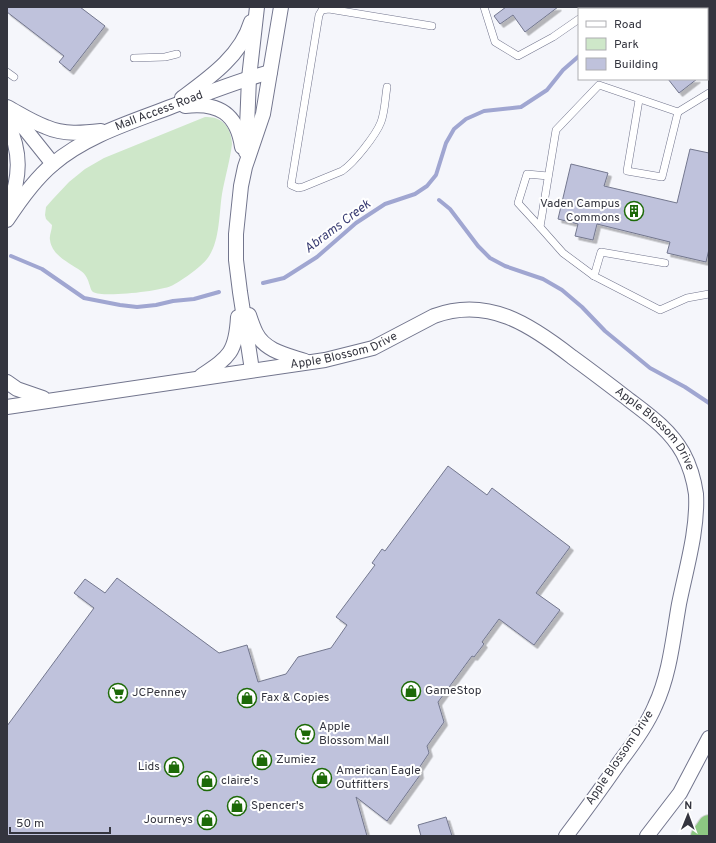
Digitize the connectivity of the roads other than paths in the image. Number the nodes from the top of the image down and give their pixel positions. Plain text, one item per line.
1 (257, 7) edge
2 (281, 7) edge
3 (484, 7) edge
4 (578, 20) edge
5 (432, 26) dead end
6 (177, 54) dead end
7 (134, 58) dead end
8 (7, 72) edge
9 (270, 72) junction
10 (14, 77) dead end
11 (249, 78) junction
12 (601, 82) edge
13 (387, 87) dead end
14 (709, 93) edge
15 (640, 100) junction
16 (7, 107) edge
17 (169, 108) junction
18 (7, 111) edge
19 (678, 112) junction
20 (7, 122) edge
21 (110, 131) junction
22 (53, 164) junction
23 (245, 166) junction
24 (548, 176) junction
25 (7, 215) edge
26 (7, 220) edge
27 (540, 227) junction
28 (665, 263) dead end
29 (594, 276) junction
30 (240, 292) junction
31 (709, 294) edge
32 (308, 362) junction
33 (252, 370) junction
34 (197, 378) junction
35 (7, 382) edge
36 (49, 400) junction
37 (7, 407) edge
38 (709, 738) edge
39 (709, 826) edge
40 (566, 836) edge
41 (647, 836) edge
42 (702, 836) edge

1 - 11 street
1 - 17 street
2 - 9 street
3 - 4 lane
5 - 13 lane
6 - 7 lane
8 - 10 lane
9 - 11 street, Mall Access Road
9 - 23 street
11 - 17 street, Mall Access Road
11 - 23 street
12 - 15 lane
12 - 24 lane
14 - 19 lane
15 - 19 lane
15 - 19 lane
16 - 21 street
17 - 21 street, Mall Access Road
17 - 23 street
18 - 22 street
20 - 25 street
21 - 22 street, Mall Access Road
22 - 26 street, Mall Access Road
23 - 30 street
24 - 27 lane
24 - 27 lane
27 - 29 lane
28 - 29 lane
29 - 31 lane
30 - 32 street
30 - 33 street
30 - 34 street
32 - 33 street, Apple Blossom Drive
32 - 40 street, Apple Blossom Drive
33 - 34 street, Apple Blossom Drive
34 - 36 street, Apple Blossom Drive
35 - 36 street
36 - 37 street, Apple Blossom Drive
38 - 41 street
39 - 42 highway

